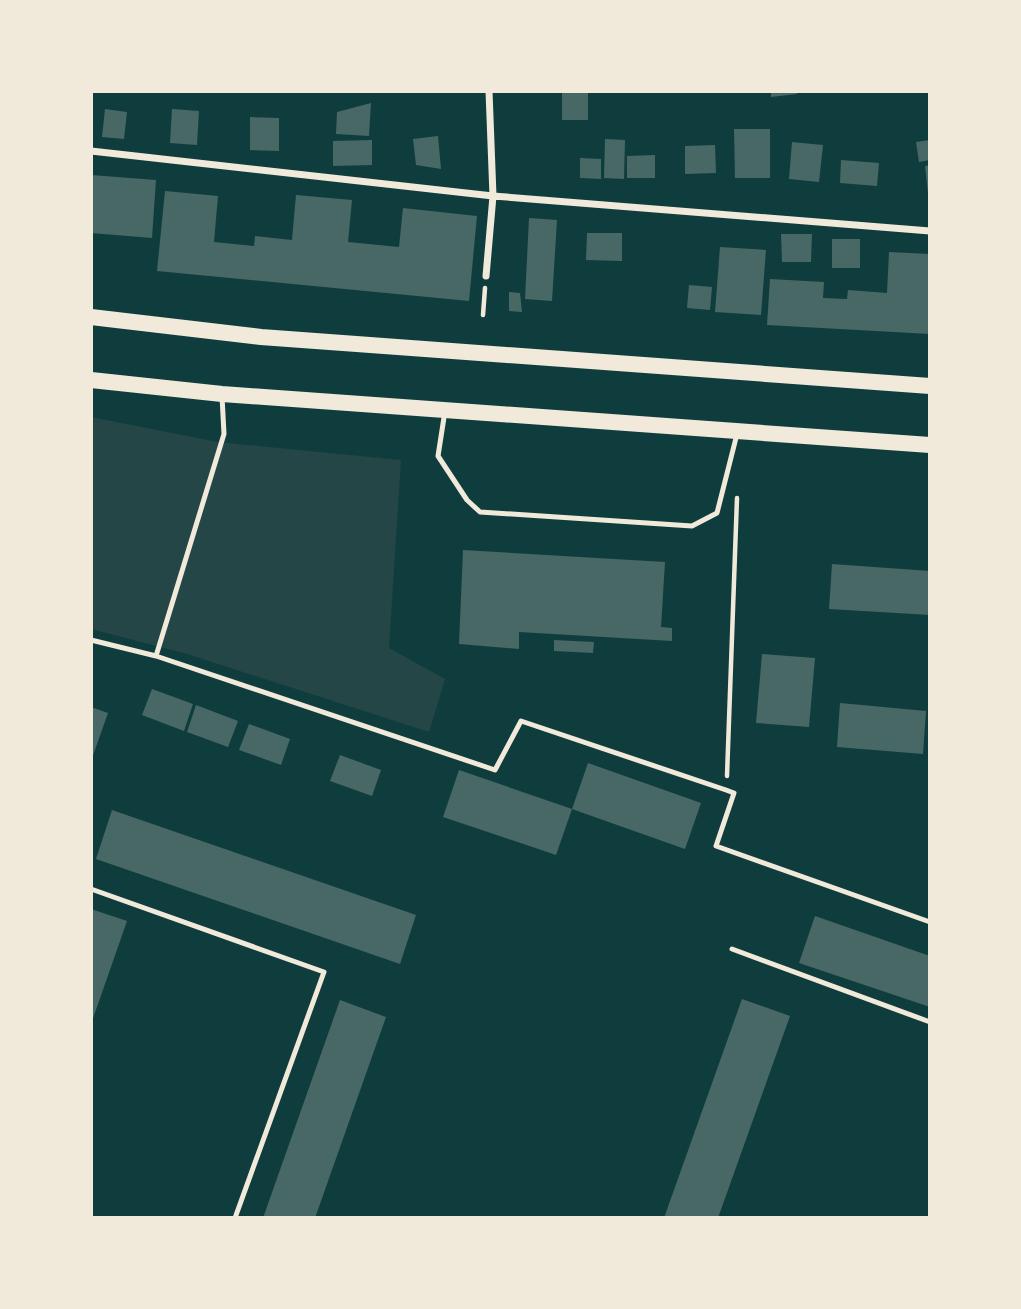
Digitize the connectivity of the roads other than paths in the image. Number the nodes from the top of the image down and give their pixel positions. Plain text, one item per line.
1 (489, 91) edge
2 (91, 150) edge
3 (493, 196) junction
4 (930, 231) edge
5 (486, 276) road end
6 (91, 317) edge
7 (91, 380) edge
8 (930, 386) edge
9 (222, 394) junction
10 (445, 411) junction
11 (738, 431) junction
12 (930, 445) edge
13 (91, 640) edge
14 (156, 656) junction
15 (91, 889) edge
16 (930, 922) edge
17 (732, 949) dead end
18 (930, 1022) edge
19 (235, 1218) edge

1 - 3 street
2 - 3 street
3 - 4 street
3 - 5 street
6 - 8 main road
7 - 9 main road
9 - 10 main road
9 - 14 lane
10 - 11 main road
10 - 11 lane
11 - 12 main road
13 - 14 lane
14 - 16 lane
15 - 19 lane
17 - 18 lane

